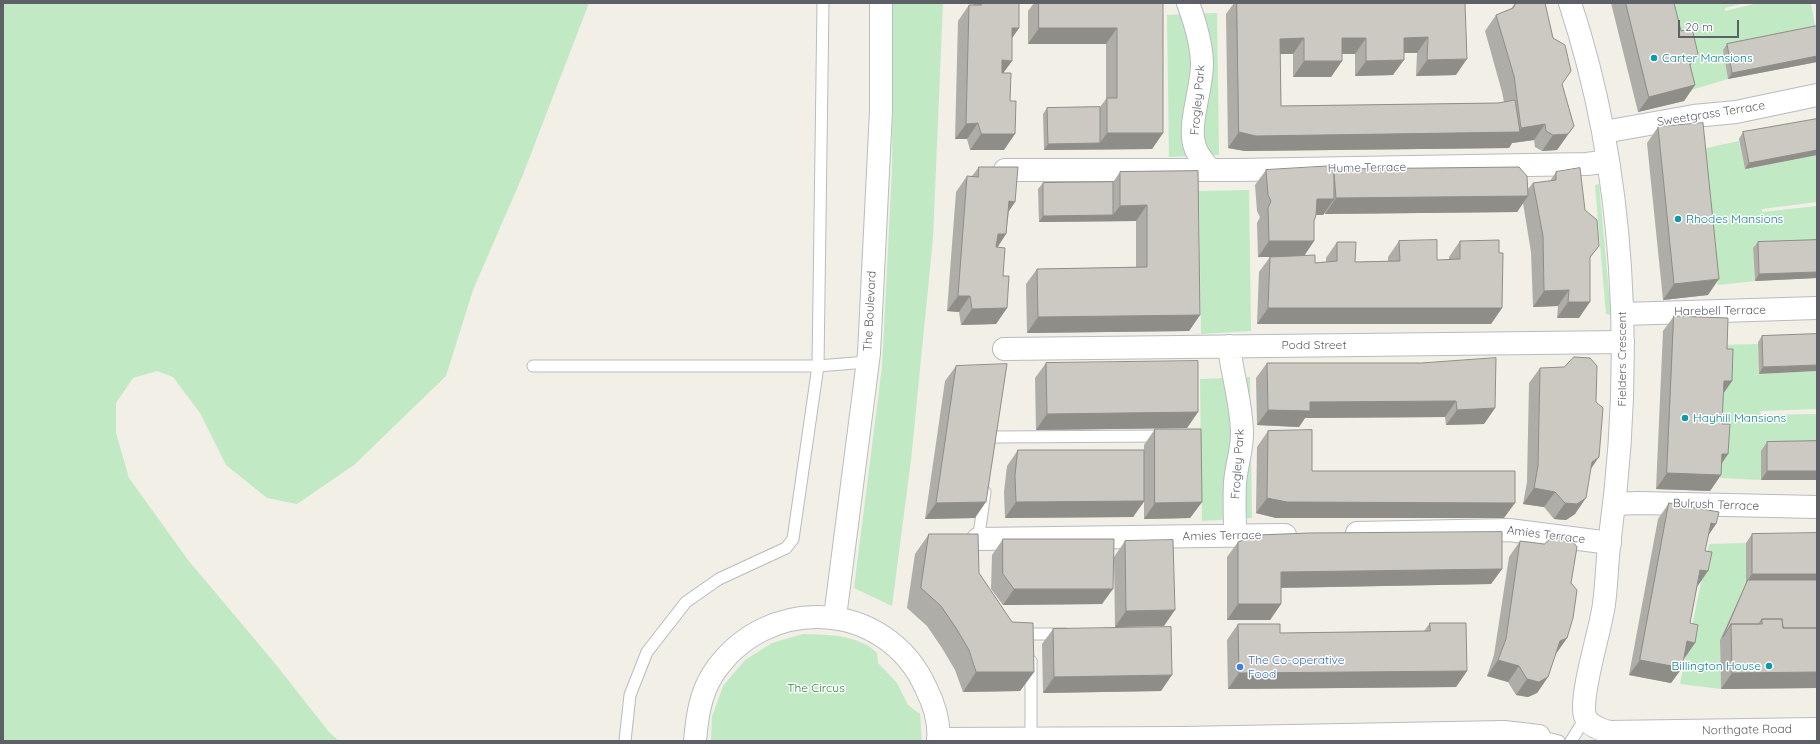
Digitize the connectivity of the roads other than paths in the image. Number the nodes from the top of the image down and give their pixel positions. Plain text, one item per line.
1 (823, 3) edge
2 (881, 3) edge
3 (1188, 3) edge
4 (1570, 3) edge
5 (1817, 95) edge
6 (1613, 131) junction
7 (1598, 162) junction
8 (1005, 170) edge
9 (1210, 170) junction
10 (1817, 308) edge
11 (1633, 313) junction
12 (1623, 342) junction
13 (1229, 346) junction
14 (1004, 353) dead end
15 (867, 362) junction
16 (533, 366) dead end
17 (818, 366) junction
18 (996, 423) edge
19 (1179, 436) edge
20 (986, 484) edge
21 (1614, 504) junction
22 (1817, 508) edge
23 (1304, 534) edge
24 (1336, 534) edge
25 (1236, 536) junction
26 (1599, 541) junction
27 (978, 546) joint
28 (835, 617) junction
29 (1008, 634) edge
30 (1077, 634) edge
31 (1031, 642) junction
32 (1586, 717) junction
33 (1817, 729) edge
34 (1031, 738) junction
35 (1549, 738) edge
36 (938, 740) edge
37 (625, 741) edge
38 (695, 741) edge
39 (1571, 741) edge

1 - 17 lane
2 - 15 street, The Boulevard
3 - 9 street, Frogley Park
4 - 6 street, Fielders Crescent
5 - 6 street, Sweetgrass Terrace
6 - 7 street, Fielders Crescent
7 - 9 street, Hume Terrace
7 - 11 street, Fielders Crescent
8 - 9 street, Hume Terrace
10 - 11 street, Harebell Terrace
11 - 12 street, Fielders Crescent
12 - 13 street, Podd Street
12 - 21 street, Fielders Crescent
13 - 14 street, Podd Street
13 - 25 street, Frogley Park
15 - 17 lane
15 - 28 street, The Boulevard
16 - 17 lane
17 - 37 lane
18 - 19 lane
20 - 27 lane
21 - 22 street, Bulrush Terrace
21 - 26 street, Fielders Crescent
23 - 25 street, Amies Terrace
24 - 26 street, Amies Terrace
25 - 27 street, Amies Terrace
26 - 32 street, Fielders Crescent
28 - 36 street
28 - 38 street
29 - 31 lane
30 - 31 lane
31 - 34 lane
32 - 33 street, Northgate Road
32 - 39 lane
34 - 35 street
34 - 36 street

